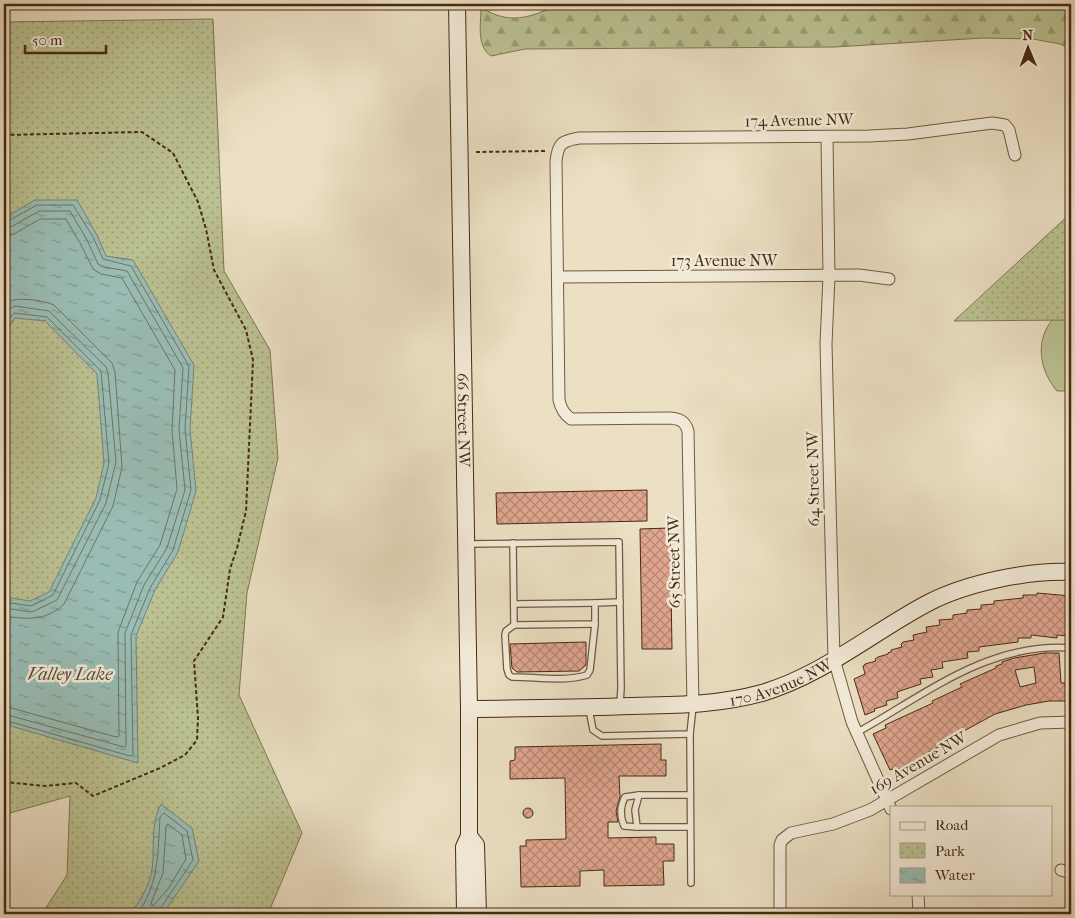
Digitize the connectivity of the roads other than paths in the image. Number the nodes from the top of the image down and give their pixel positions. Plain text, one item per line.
1 (457, 4) edge
2 (827, 136) junction
3 (1015, 155) dead end
4 (829, 276) junction
5 (558, 277) junction
6 (889, 279) dead end
7 (466, 544) junction
8 (513, 544) junction
9 (1071, 572) edge
10 (595, 602) junction
11 (620, 602) junction
12 (514, 604) junction
13 (595, 624) junction
14 (514, 625) junction
15 (1071, 648) edge
16 (834, 659) junction
17 (693, 705) junction
18 (589, 707) junction
19 (620, 707) junction
20 (469, 709) junction
21 (1071, 722) edge
22 (856, 733) junction
23 (690, 734) junction
24 (639, 795) junction
25 (690, 795) junction
26 (889, 805) edge
27 (637, 827) junction
28 (690, 827) junction
29 (468, 836) junction
30 (691, 883) dead end
31 (918, 896) edge
32 (465, 914) edge
33 (478, 914) edge
34 (780, 914) edge
35 (919, 914) edge

1 - 7 main road, 66 Street NW
2 - 3 street, 174 Avenue NW
2 - 4 street, 64 Street NW
2 - 5 street, 174 Avenue NW
4 - 5 street, 173 Avenue NW
4 - 6 street, 173 Avenue NW
4 - 16 street, 64 Street NW
5 - 17 street, 65 Street NW
7 - 8 lane
7 - 20 main road, 66 Street NW
8 - 11 lane
8 - 12 lane
9 - 16 main road, 170 Avenue NW
10 - 11 lane
10 - 12 lane
10 - 13 lane
11 - 19 lane
12 - 14 lane
13 - 14 lane
13 - 14 lane
15 - 22 lane
16 - 17 main road, 170 Avenue NW
16 - 22 street, 64 Street NW
17 - 19 main road, 170 Avenue NW
17 - 23 lane
18 - 19 main road, 170 Avenue NW
18 - 20 main road, 170 Avenue NW
18 - 23 lane
20 - 29 main road, 66 Street NW
21 - 26 street, 169 Avenue NW
22 - 26 street, 64 Street NW
23 - 25 lane
24 - 25 lane
24 - 27 lane
24 - 27 lane
25 - 28 lane
26 - 34 street, 169 Avenue NW
27 - 28 lane
28 - 30 lane
29 - 32 main road, 66 Street NW
29 - 33 main road, 66 Street NW
31 - 35 street

